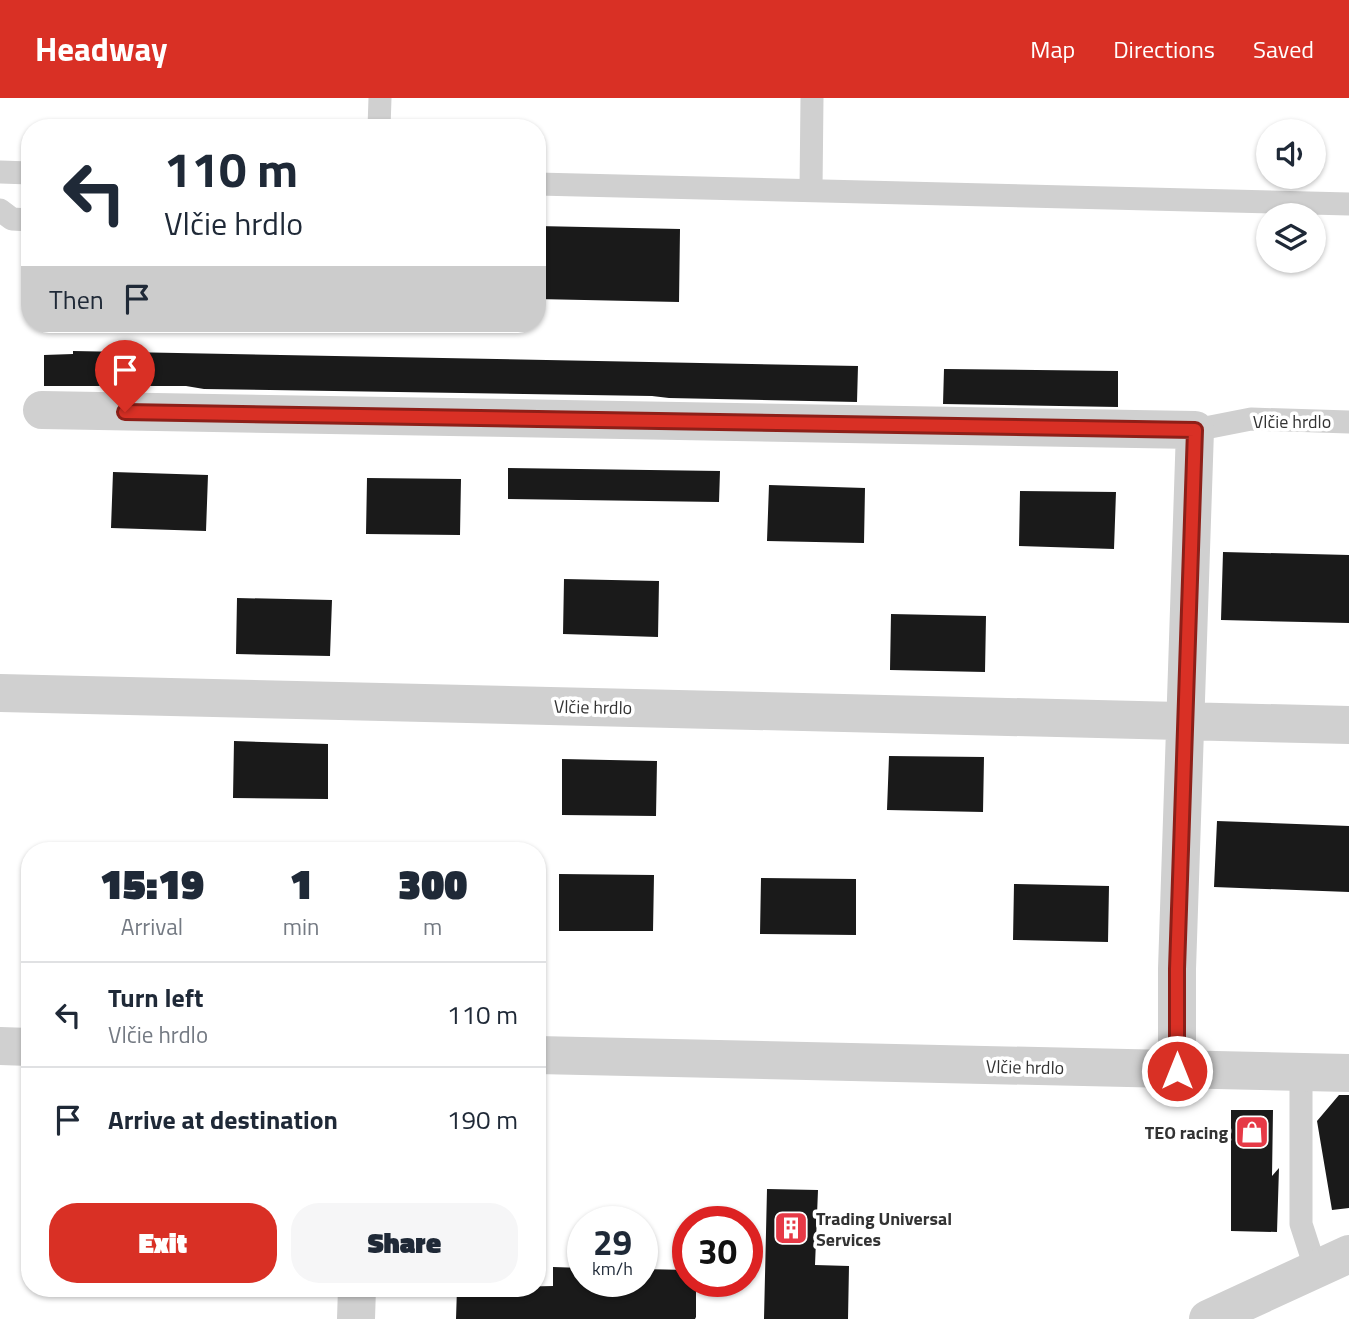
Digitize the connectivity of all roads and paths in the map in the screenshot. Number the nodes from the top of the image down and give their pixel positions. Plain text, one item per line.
1 (380, 98) edge
2 (812, 98) edge
3 (379, 119) edge
4 (0, 172) edge
5 (21, 173) edge
6 (546, 184) edge
7 (811, 190) junction
8 (1349, 204) edge
9 (0, 210) edge
10 (21, 220) edge
11 (43, 410) dead end
12 (1349, 422) edge
13 (1195, 430) junction
14 (0, 694) edge
15 (1186, 722) junction
16 (1349, 725) edge
17 (0, 1046) edge
18 (21, 1046) edge
19 (546, 1055) edge
20 (1177, 1071) junction
21 (1301, 1072) junction
22 (1349, 1073) edge
23 (1333, 1262) edge
24 (357, 1297) edge
25 (356, 1319) edge
26 (1208, 1319) edge

1 - 3 lane
2 - 7 lane
4 - 5 lane
6 - 7 lane
7 - 8 lane
9 - 10 lane
11 - 13 street, Vlčie hrdlo
12 - 13 lane, Vlčie hrdlo
13 - 15 street
14 - 15 street, Vlčie hrdlo
15 - 16 street, Vlčie hrdlo
15 - 20 street
17 - 18 street
19 - 20 street, Vlčie hrdlo
20 - 21 street, Vlčie hrdlo
21 - 22 street, Vlčie hrdlo
21 - 23 lane
23 - 26 street
24 - 25 street

